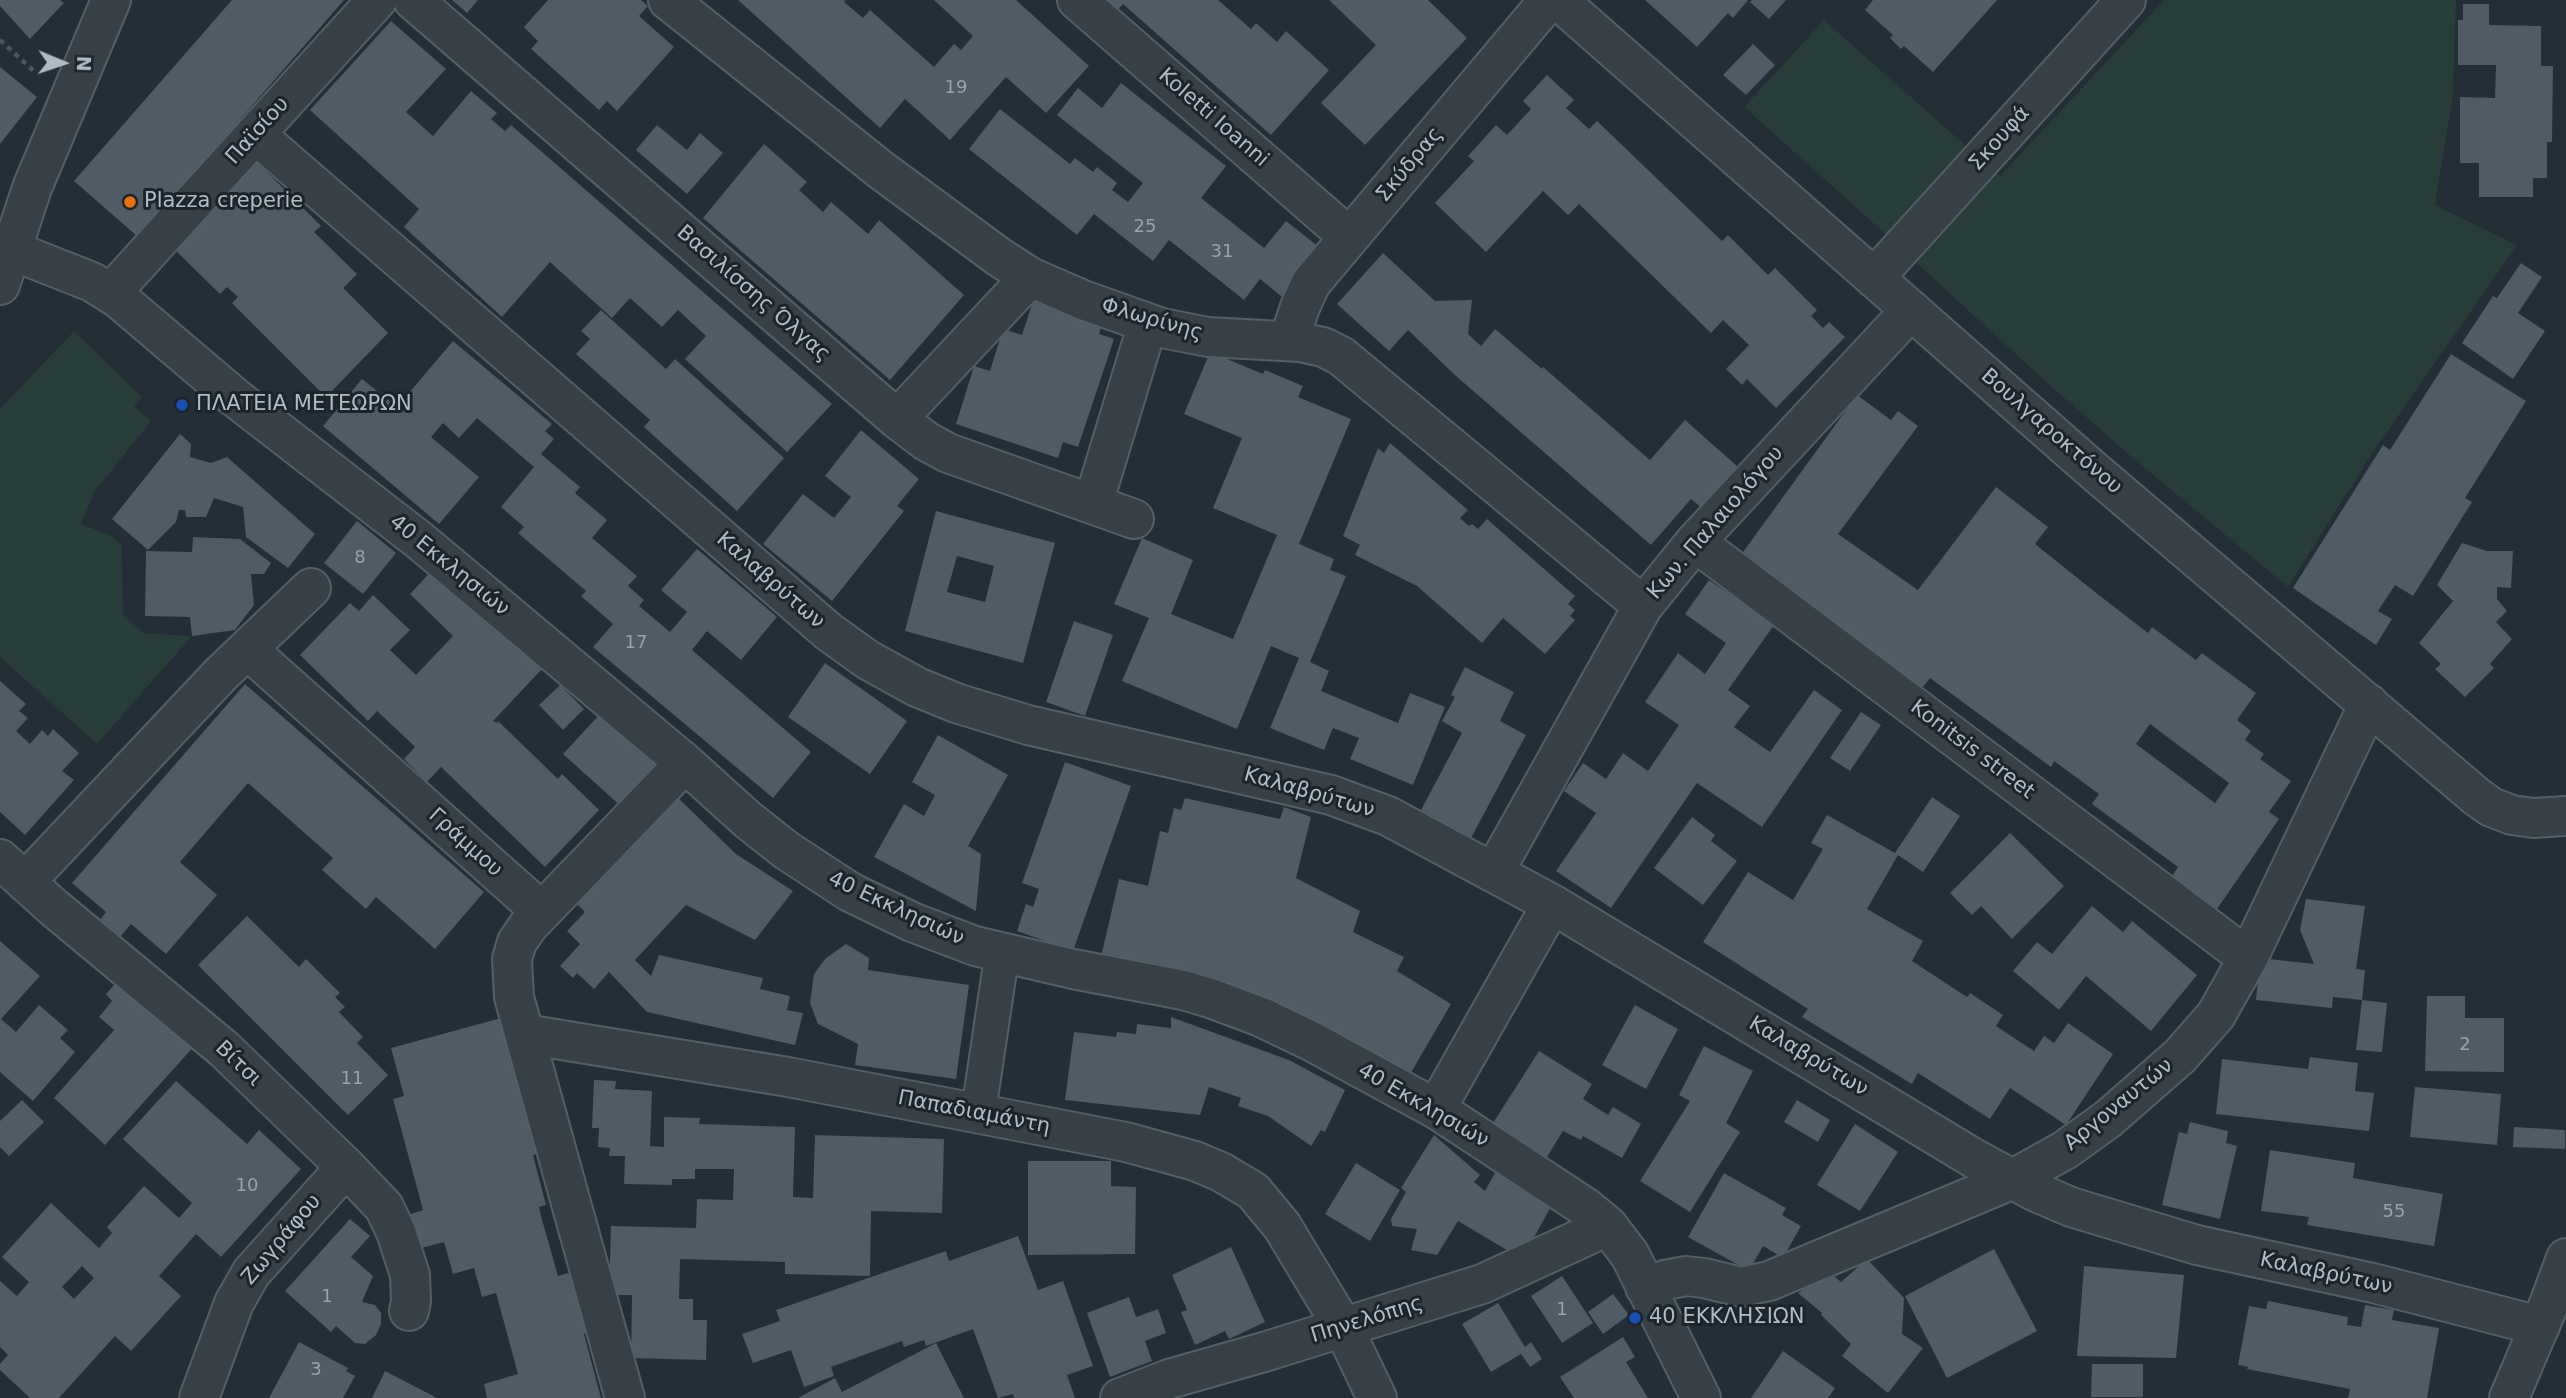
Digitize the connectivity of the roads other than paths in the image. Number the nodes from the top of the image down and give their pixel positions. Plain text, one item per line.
1 (111, 0) edge
2 (377, 0) edge
3 (413, 0) edge
4 (668, 0) edge
5 (1077, 0) edge
6 (1549, 0) edge
7 (1558, 0) edge
8 (2126, 0) edge
9 (255, 134) junction
10 (1349, 237) junction
11 (6, 268) edge
12 (1030, 276) junction
13 (1874, 278) junction
14 (111, 293) junction
15 (1911, 310) junction
16 (1148, 323) junction
17 (1289, 340) junction
18 (897, 419) junction
19 (1093, 504) junction
20 (1134, 519) dead end
21 (1695, 542) junction
22 (311, 588) dead end
23 (1643, 606) junction
24 (247, 649) junction
25 (2369, 704) junction
26 (685, 763) junction
27 (2566, 816) edge
28 (12, 870) edge
29 (1494, 872) junction
30 (1552, 904) junction
31 (541, 911) junction
32 (1002, 954) junction
33 (2248, 958) junction
34 (525, 1034) junction
35 (1436, 1109) junction
36 (978, 1115) junction
37 (346, 1167) junction
38 (2011, 1180) junction
39 (1608, 1226) junction
40 (2566, 1258) edge
41 (1645, 1287) junction
42 (409, 1311) dead end
43 (2540, 1326) junction
44 (1343, 1327) junction
45 (200, 1398) edge
46 (625, 1398) edge
47 (1120, 1398) edge
48 (1377, 1398) edge
49 (1701, 1398) edge
50 (2509, 1398) edge

1 - 11 street
2 - 9 street, Παϊσίου
3 - 18 street, Βασιλίσσης Όλγας
4 - 12 street, Φλωρίνης
5 - 10 street, Koletti Ioanni
6 - 10 street, Σκύδρας
7 - 13 street, Βουλγαροκτόνου
8 - 13 street, Σκουφά
9 - 14 street, Παϊσίου
9 - 29 street, Καλαβρύτων
10 - 17 street, Σκύδρας
11 - 14 street, 40 Εκκλησιών
12 - 16 street, Φλωρίνης
12 - 18 street
13 - 15 street, Βουλγαροκτόνου
14 - 26 street, 40 Εκκλησιών
15 - 21 street, Κων. Παλαιολόγου
15 - 25 street, Βουλγαροκτόνου
16 - 17 street, Φλωρίνης
16 - 19 street
17 - 23 street, Φλωρίνης
18 - 19 street, Βασιλίσσης Όλγας
19 - 20 street, Βασιλίσσης Όλγας
21 - 23 street, Κων. Παλαιολόγου
21 - 33 street, Konitsis street
22 - 24 street
23 - 29 street, Κων. Παλαιολόγου
24 - 28 street
24 - 31 street, Γράμμου
25 - 27 street, Βουλγαροκτόνου
25 - 33 street, Αργοναυτών
26 - 31 street
26 - 32 street, 40 Εκκλησιών
28 - 37 street, Βίτσι
29 - 30 street, Καλαβρύτων
30 - 35 street
30 - 38 street, Καλαβρύτων
31 - 34 street
32 - 35 street, 40 Εκκλησιών
32 - 36 street
33 - 38 street, Αργοναυτών
34 - 36 street, Παπαδιαμάντη
34 - 46 street
35 - 39 street, 40 Εκκλησιών
36 - 44 street, Παπαδιαμάντη
37 - 42 street, Βίτσι
37 - 45 street, Ζωγράφου
38 - 41 street, Αργοναυτών
38 - 43 street, Καλαβρύτων
39 - 41 street, 40 Εκκλησιών
39 - 44 street, Πηνελόπης
40 - 43 street
41 - 49 street, 40 Εκκλησιών
43 - 50 street
44 - 47 street, Πηνελόπης
44 - 48 street, Παπαδιαμάντη

